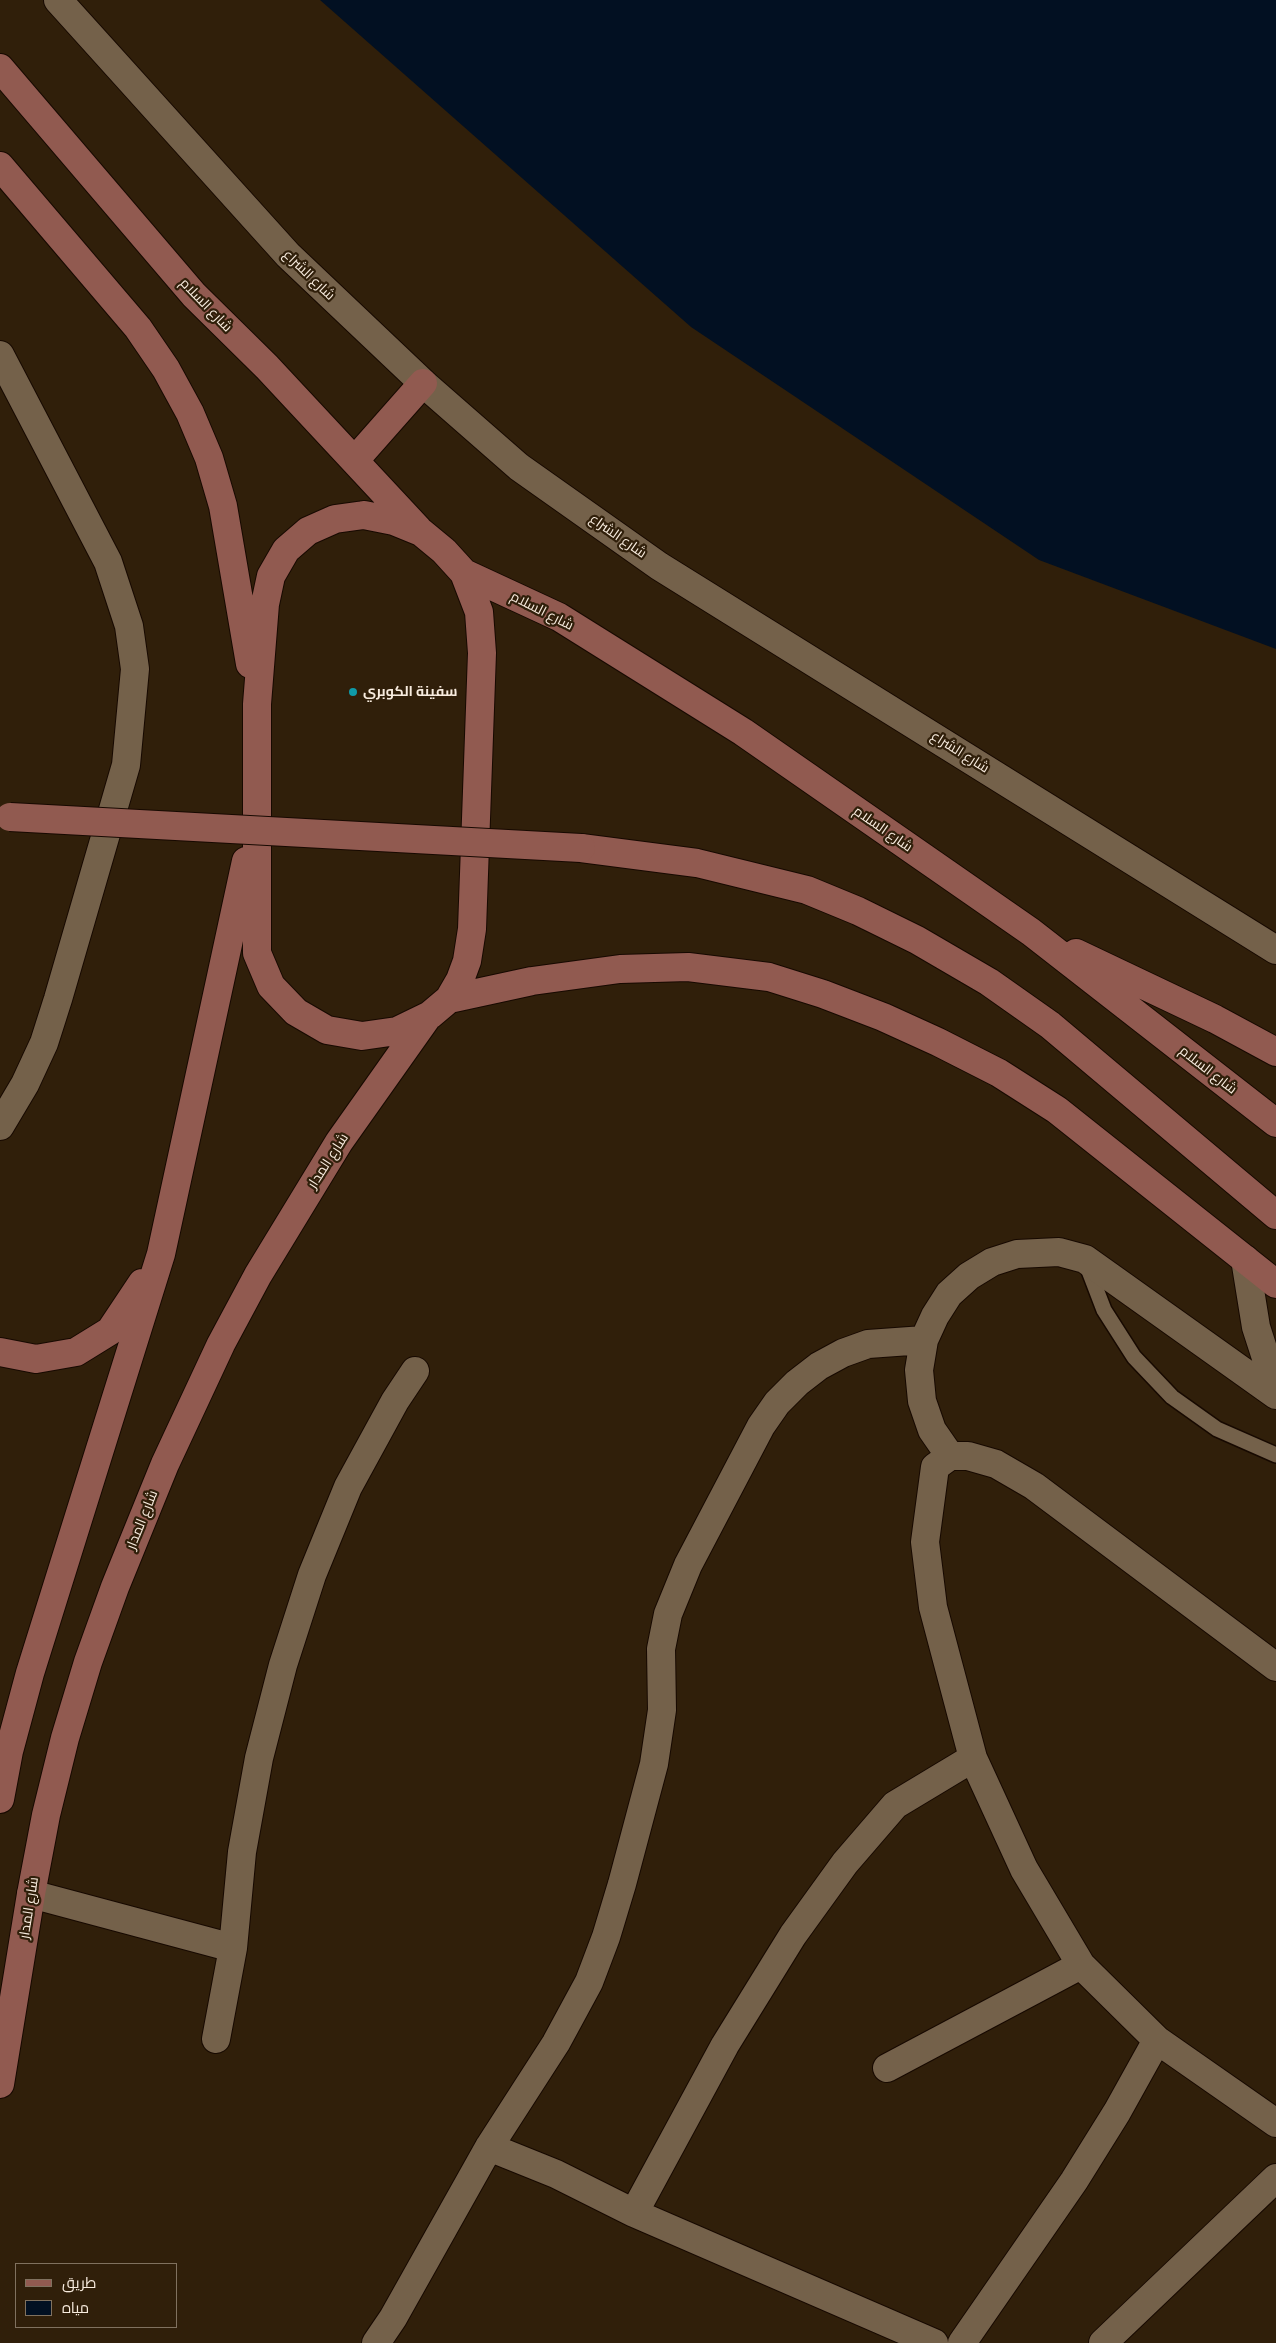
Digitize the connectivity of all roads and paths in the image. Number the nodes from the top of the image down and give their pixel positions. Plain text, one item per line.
1 (58, 0) edge
2 (0, 68) edge
3 (0, 166) edge
4 (0, 355) edge
5 (423, 383) junction
6 (355, 460) junction
7 (421, 532) junction
8 (464, 573) junction
9 (257, 704) junction
10 (257, 808) junction
11 (5, 817) edge
12 (1031, 932) junction
13 (1276, 950) edge
14 (439, 1007) junction
15 (1276, 1052) edge
16 (1276, 1123) edge
17 (0, 1125) edge
18 (1276, 1215) edge
19 (161, 1254) junction
20 (1085, 1259) junction
21 (1245, 1259) junction
22 (1276, 1284) edge
23 (924, 1340) junction
24 (0, 1352) edge
25 (415, 1371) dead end
26 (1276, 1390) edge
27 (1276, 1395) edge
28 (1276, 1455) edge
29 (950, 1456) junction
30 (1276, 1667) edge
31 (973, 1758) junction
32 (0, 1799) edge
33 (31, 1894) junction
34 (233, 1948) junction
35 (1081, 1965) junction
36 (216, 2039) dead end
37 (1157, 2040) junction
38 (888, 2068) dead end
39 (0, 2084) edge
40 (1276, 2123) edge
41 (489, 2147) junction
42 (1276, 2178) edge
43 (634, 2213) junction
44 (376, 2343) edge
45 (934, 2343) edge
46 (962, 2343) edge
47 (1102, 2343) edge

1 - 5 street, شارع الشراع
2 - 6 main road, شارع السلام
3 - 9 main road
4 - 17 street
5 - 6 main road
5 - 13 street, شارع الشراع
6 - 7 main road, شارع السلام
7 - 8 main road
7 - 9 main road
8 - 12 main road, شارع السلام
8 - 14 main road, شارع المدار
9 - 10 main road
10 - 14 main road
10 - 19 main road
11 - 18 main road, bridge
12 - 15 main road
12 - 16 main road, شارع السلام
14 - 21 main road
14 - 33 main road, شارع المدار
19 - 24 main road
19 - 32 main road
20 - 23 street
20 - 27 street
20 - 28 lane
21 - 22 main road
21 - 26 street
23 - 29 street
23 - 41 street
25 - 34 street
29 - 30 street
29 - 31 street
31 - 35 street
31 - 43 street
33 - 34 street
33 - 39 main road, شارع المدار
34 - 36 street
35 - 37 street
35 - 38 street
37 - 40 street
37 - 46 street
41 - 43 street
41 - 44 street
42 - 47 street
43 - 45 street

